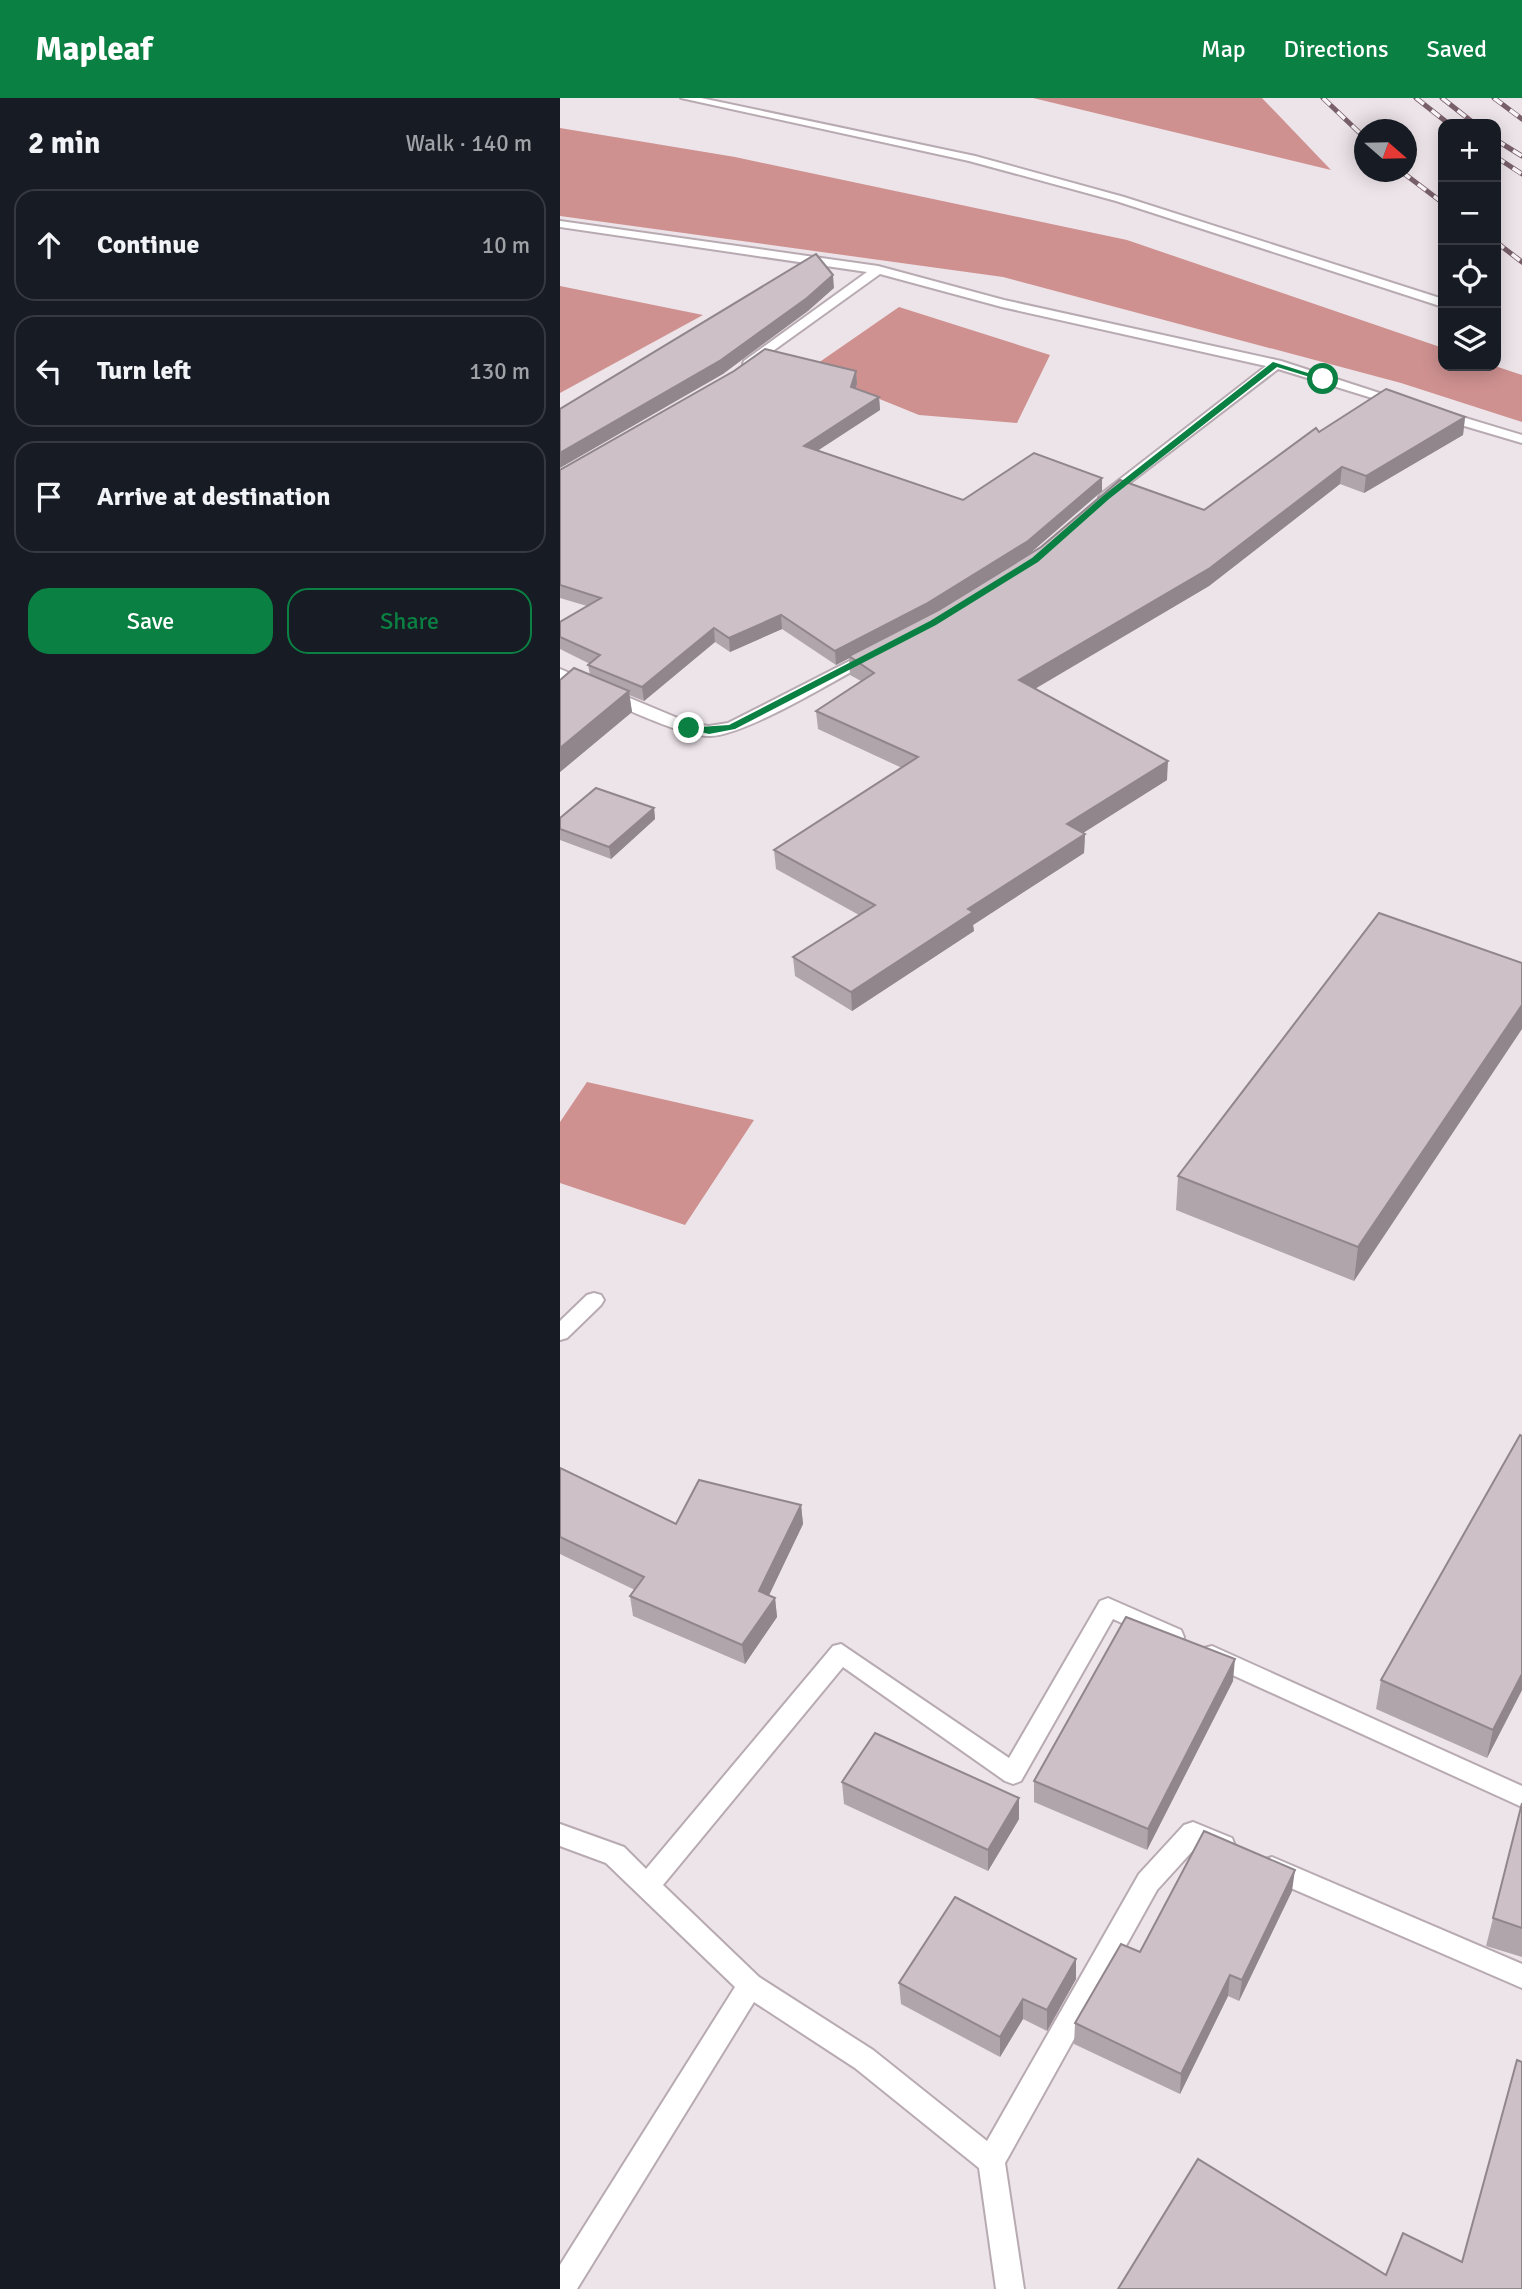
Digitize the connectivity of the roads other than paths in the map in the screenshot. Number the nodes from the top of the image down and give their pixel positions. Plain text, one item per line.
1 (686, 98) edge
2 (560, 223) edge
3 (878, 270) junction
4 (1438, 301) edge
5 (1276, 364) junction
6 (738, 372) edge
7 (1522, 439) edge
8 (1096, 506) edge
9 (886, 647) edge
10 (560, 674) edge
11 (594, 1300) dead end
12 (560, 1333) edge
13 (1522, 1797) edge
14 (560, 1835) edge
15 (647, 1886) junction
16 (1522, 1976) edge
17 (750, 1985) junction
18 (991, 2161) junction
19 (561, 2289) edge
20 (1010, 2289) edge

1 - 4 street
2 - 3 street
3 - 5 street
3 - 6 street
5 - 7 street
5 - 8 street
9 - 10 street
11 - 12 street
13 - 15 street
14 - 15 street
15 - 17 street
16 - 18 street
17 - 18 street
17 - 19 street
18 - 20 street

